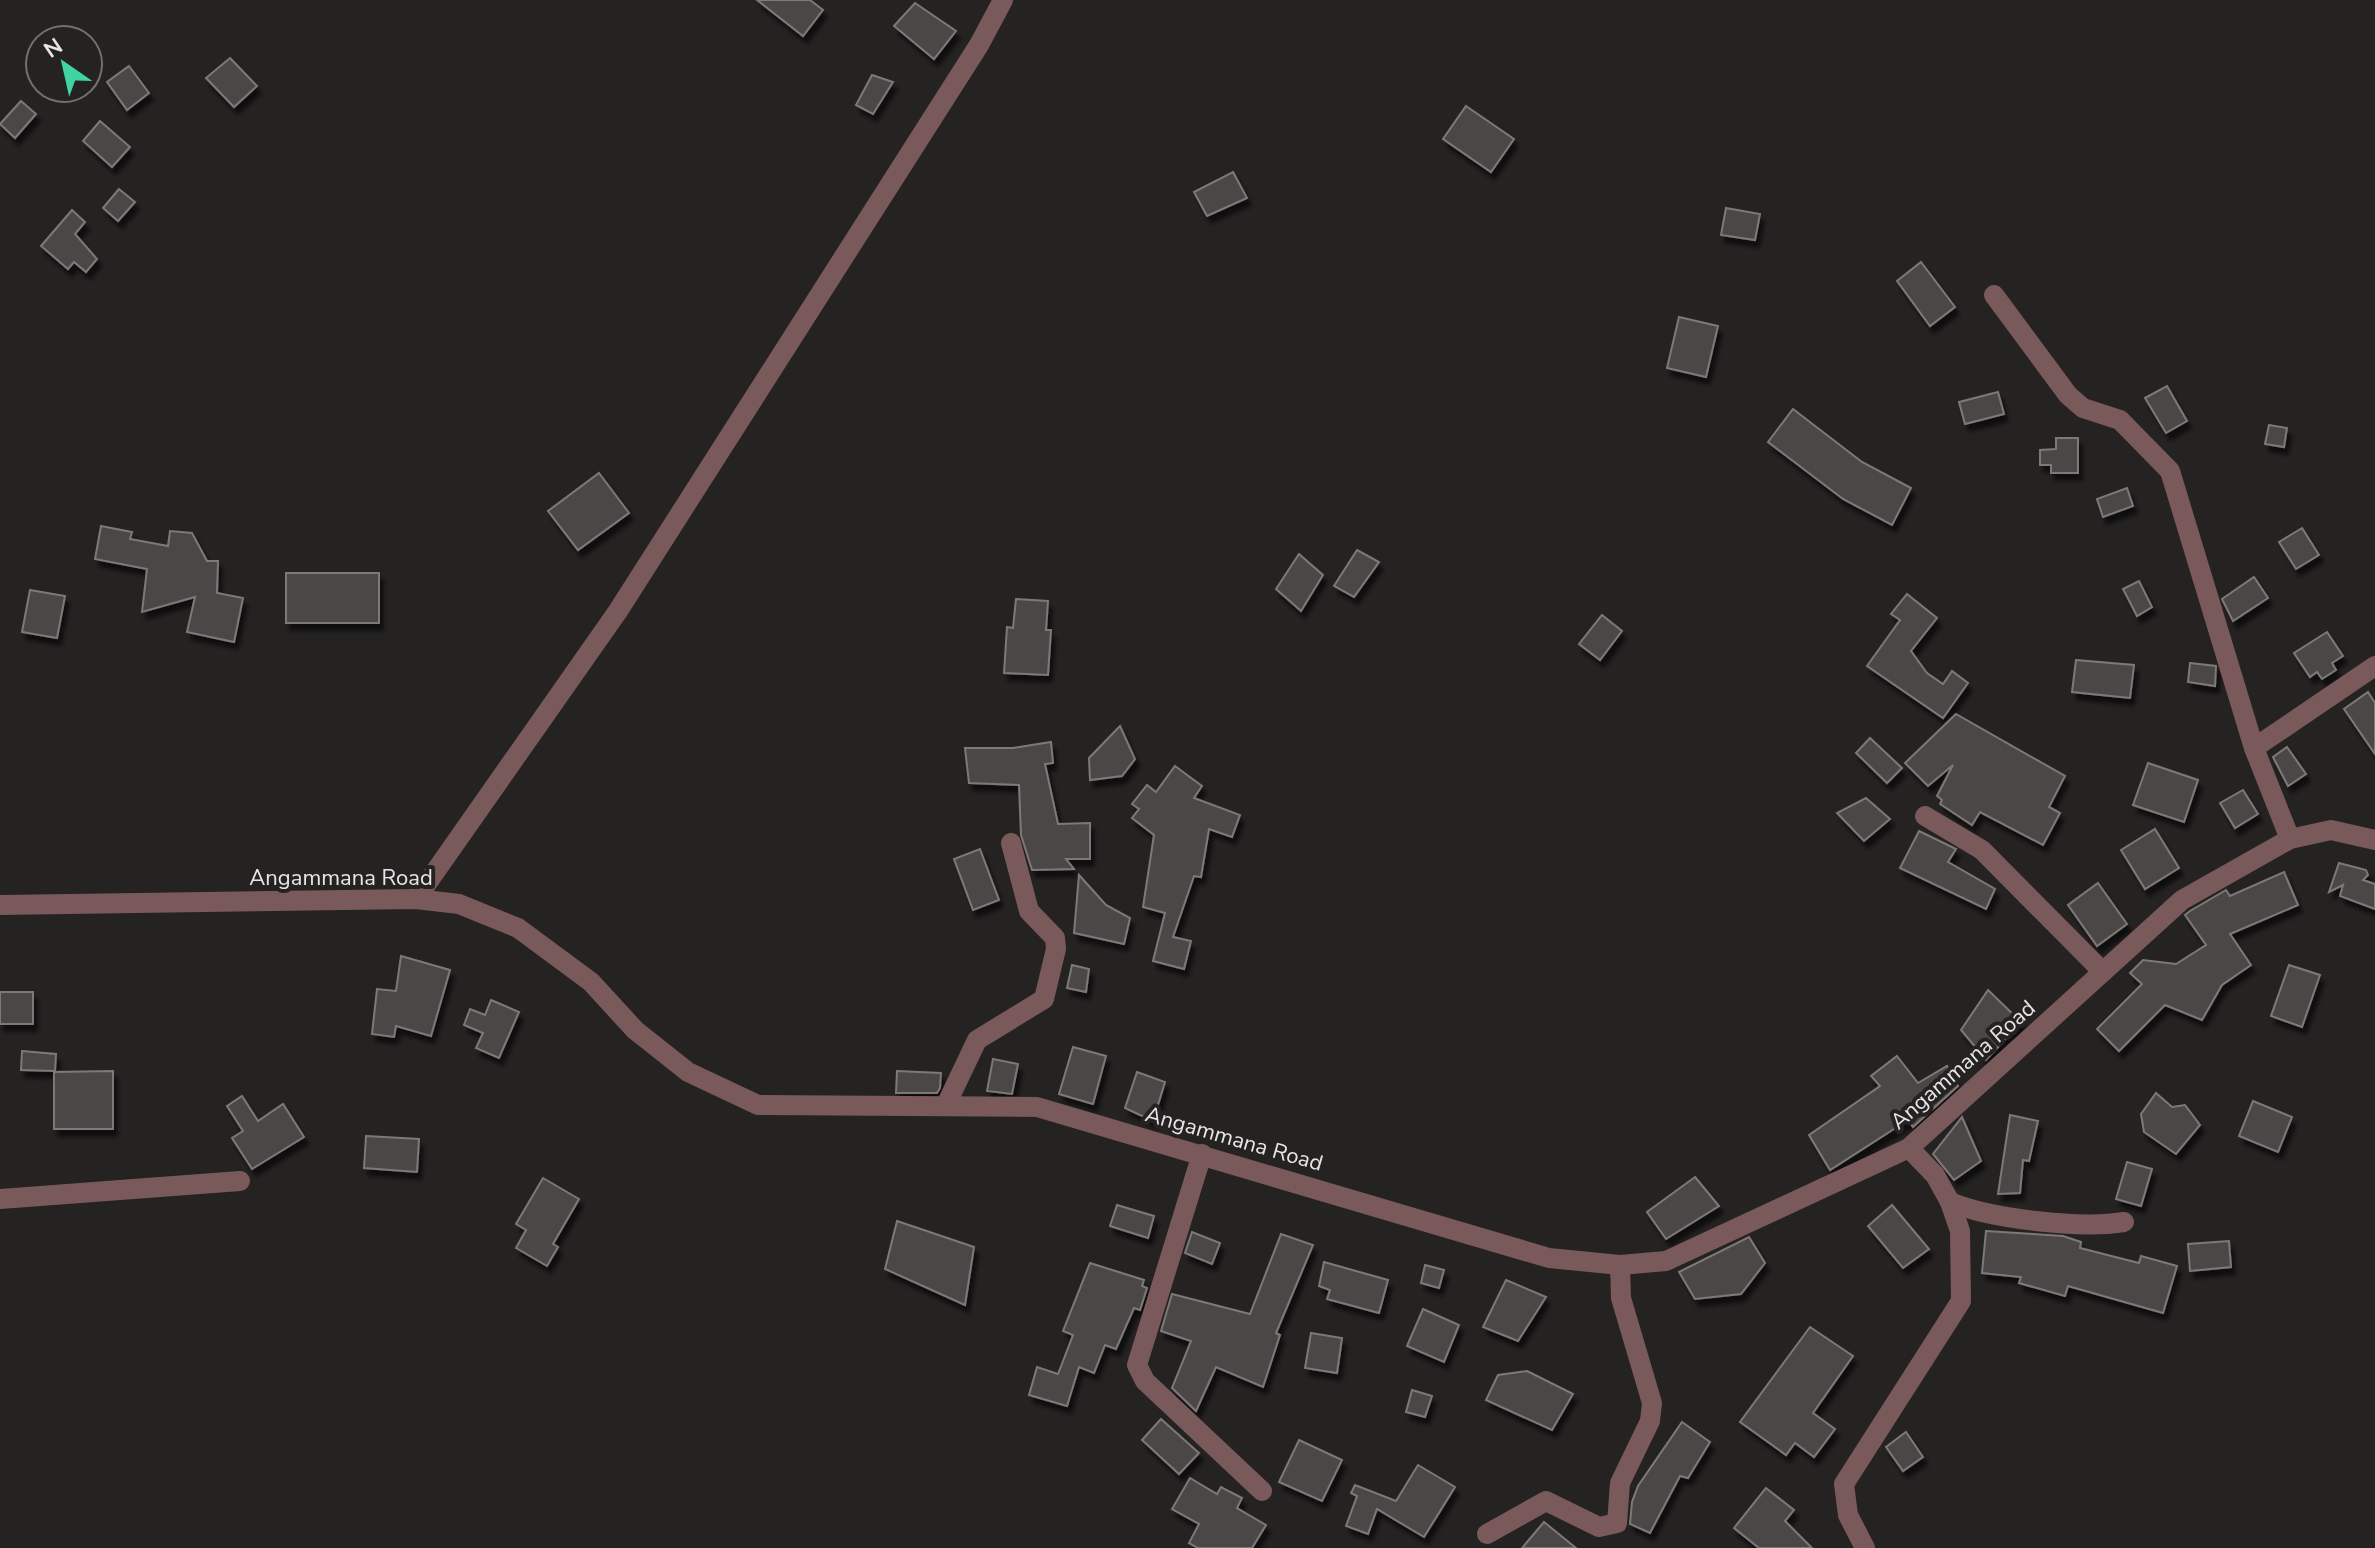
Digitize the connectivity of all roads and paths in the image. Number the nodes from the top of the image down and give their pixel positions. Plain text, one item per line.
1 (1003, 0) edge
2 (1994, 295) dead end
3 (2375, 666) edge
4 (2254, 748) junction
5 (1925, 816) dead end
6 (2290, 839) junction
7 (2375, 840) edge
8 (1011, 843) dead end
9 (416, 899) junction
10 (0, 905) edge
11 (2103, 972) junction
12 (946, 1105) junction
13 (1909, 1148) junction
14 (1202, 1154) junction
15 (240, 1181) dead end
16 (0, 1199) edge
17 (1950, 1202) junction
18 (2124, 1222) dead end
19 (1620, 1265) junction
20 (1262, 1491) dead end
21 (1487, 1534) dead end
22 (1865, 1548) edge

1 - 9 street
2 - 4 street
3 - 4 street
4 - 6 street
5 - 11 street
6 - 7 street, Angammana Road
6 - 11 street, Angammana Road
8 - 12 street
9 - 10 street, Angammana Road
9 - 12 street, Angammana Road
11 - 13 street, Angammana Road
12 - 14 street, Angammana Road
13 - 17 street
13 - 19 street, Angammana Road
14 - 19 street, Angammana Road
14 - 20 street
15 - 16 street
17 - 18 street
17 - 22 street
19 - 21 street

